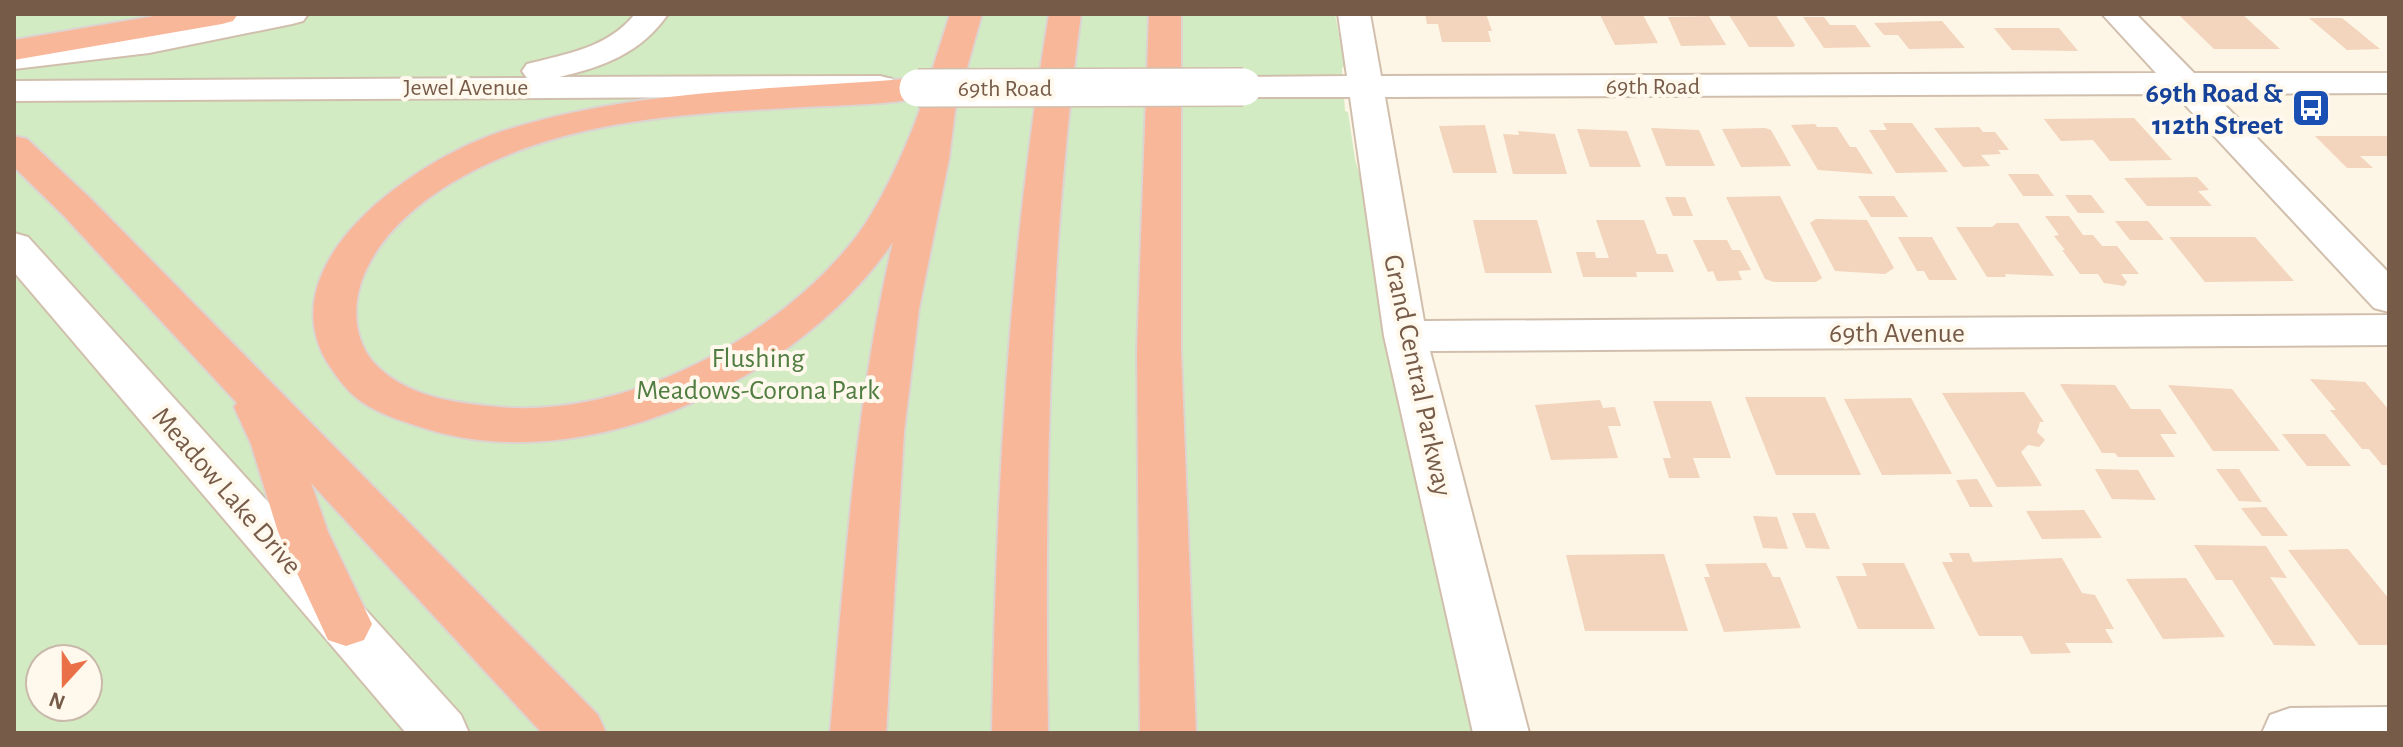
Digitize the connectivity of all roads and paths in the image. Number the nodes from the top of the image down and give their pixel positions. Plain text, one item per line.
1 (222, 14) edge
2 (292, 14) edge
3 (652, 14) edge
4 (966, 14) edge
5 (1065, 14) edge
6 (1165, 14) edge
7 (1354, 14) edge
8 (2118, 14) edge
9 (14, 50) edge
10 (14, 59) edge
11 (2389, 83) edge
12 (2184, 84) junction
13 (405, 87) junction
14 (1366, 87) junction
15 (14, 91) edge
16 (927, 100) junction
17 (14, 147) edge
18 (14, 246) edge
19 (2389, 298) edge
20 (2389, 330) edge
21 (1405, 336) junction
22 (243, 380) junction
23 (346, 624) junction
24 (2389, 732) edge
25 (441, 733) edge
26 (578, 733) edge
27 (858, 733) edge
28 (1020, 733) edge
29 (1168, 733) edge
30 (1501, 733) edge
31 (2290, 733) edge

1 - 9 highway
2 - 10 street
3 - 13 street
4 - 16 highway
5 - 28 highway
6 - 29 highway
7 - 14 street, Grand Central Parkway
8 - 12 street
11 - 12 street, 69th Road
12 - 14 street, 69th Road
12 - 19 street
13 - 15 street, Jewel Avenue
13 - 16 street, Jewel Avenue
14 - 16 street, 69th Road, bridge
14 - 21 street, Grand Central Parkway
16 - 16 highway
16 - 27 highway
17 - 22 highway
18 - 23 street, Meadow Lake Drive
20 - 21 street, 69th Avenue
21 - 30 street, Grand Central Parkway
22 - 23 highway
22 - 26 highway
23 - 25 street, Meadow Lake Drive
24 - 31 street

